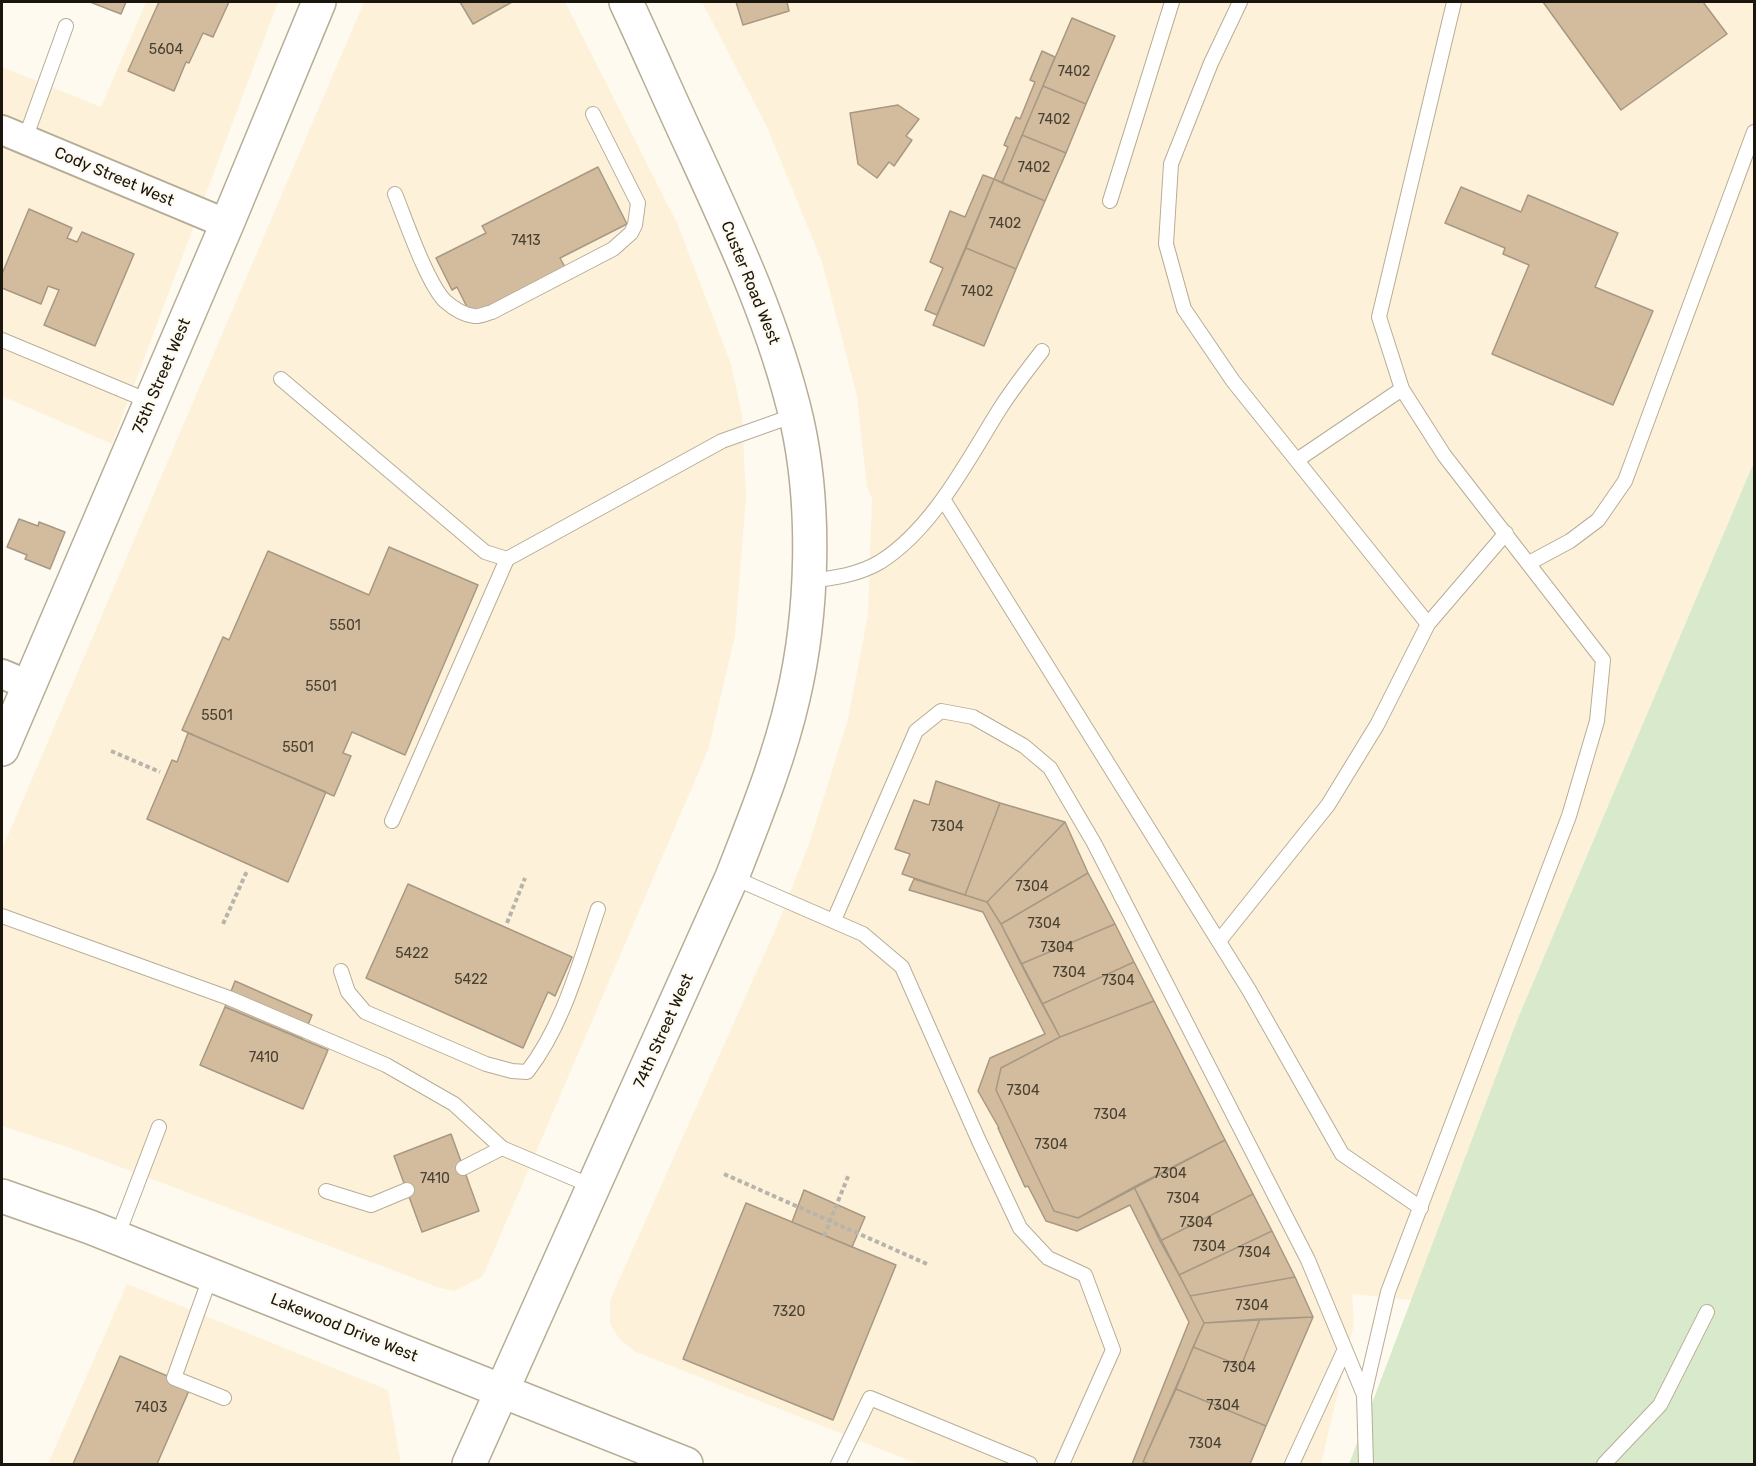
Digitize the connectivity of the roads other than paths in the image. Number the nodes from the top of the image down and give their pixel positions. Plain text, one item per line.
1 (319, 2) edge
2 (627, 2) edge
3 (1172, 2) edge
4 (1240, 2) edge
5 (1454, 2) edge
6 (66, 26) dead end
7 (593, 114) dead end
8 (1755, 132) edge
9 (13, 135) edge
10 (395, 194) dead end
11 (1110, 201) dead end
12 (227, 224) junction
13 (2, 340) edge
14 (1042, 351) dead end
15 (281, 379) dead end
16 (1402, 389) junction
17 (151, 402) junction
18 (795, 415) junction
19 (1297, 460) junction
20 (943, 499) junction
21 (1506, 533) junction
22 (507, 559) junction
23 (1529, 563) junction
24 (809, 581) junction
25 (1428, 624) junction
26 (15, 680) edge
27 (2, 749) edge
28 (392, 821) dead end
29 (732, 877) junction
30 (598, 909) dead end
31 (2, 916) edge
32 (834, 920) junction
33 (1219, 941) junction
34 (341, 971) dead end
35 (159, 1127) dead end
36 (502, 1148) junction
37 (463, 1168) dead end
38 (594, 1187) junction
39 (407, 1190) dead end
40 (326, 1191) dead end
41 (2, 1196) edge
42 (1421, 1208) junction
43 (117, 1238) junction
44 (211, 1275) junction
45 (1707, 1312) dead end
46 (1345, 1349) junction
47 (502, 1390) junction
48 (1364, 1395) junction
49 (224, 1398) dead end
50 (469, 1464) edge
51 (686, 1464) edge
52 (838, 1464) edge
53 (1030, 1464) edge
54 (1062, 1464) edge
55 (1292, 1464) edge
56 (1366, 1464) edge
57 (1604, 1464) edge

1 - 12 main road, 75th Street West
2 - 18 main road, Custer Road West
3 - 11 lane
4 - 19 lane
5 - 16 lane
6 - 9 lane
7 - 10 lane
8 - 23 lane
9 - 12 street, Cody Street West
12 - 17 main road, 75th Street West
13 - 17 lane
14 - 20 lane
15 - 22 lane
16 - 19 lane
16 - 21 lane
17 - 26 main road, 75th Street West
18 - 22 lane
18 - 24 main road, Custer Road West
19 - 25 lane
20 - 24 lane
20 - 33 lane
21 - 23 lane
21 - 25 lane
22 - 28 lane
23 - 42 lane
24 - 29 main road, 74th Street West
25 - 33 lane
26 - 27 main road, 75th Street West
29 - 32 lane
29 - 38 main road, 74th Street West
30 - 34 lane
31 - 36 lane
32 - 46 lane
32 - 54 lane
33 - 42 lane
35 - 43 lane
36 - 37 lane
36 - 38 lane
38 - 47 main road, 74th Street West
39 - 40 lane
41 - 43 main road, Lakewood Drive West
42 - 48 lane
43 - 44 main road, Lakewood Drive West
44 - 47 main road, Lakewood Drive West
44 - 49 lane
45 - 57 lane
46 - 48 lane
46 - 55 lane
47 - 50 main road, 74th Street West
47 - 51 main road, Lakewood Drive West
48 - 56 lane
52 - 53 lane

